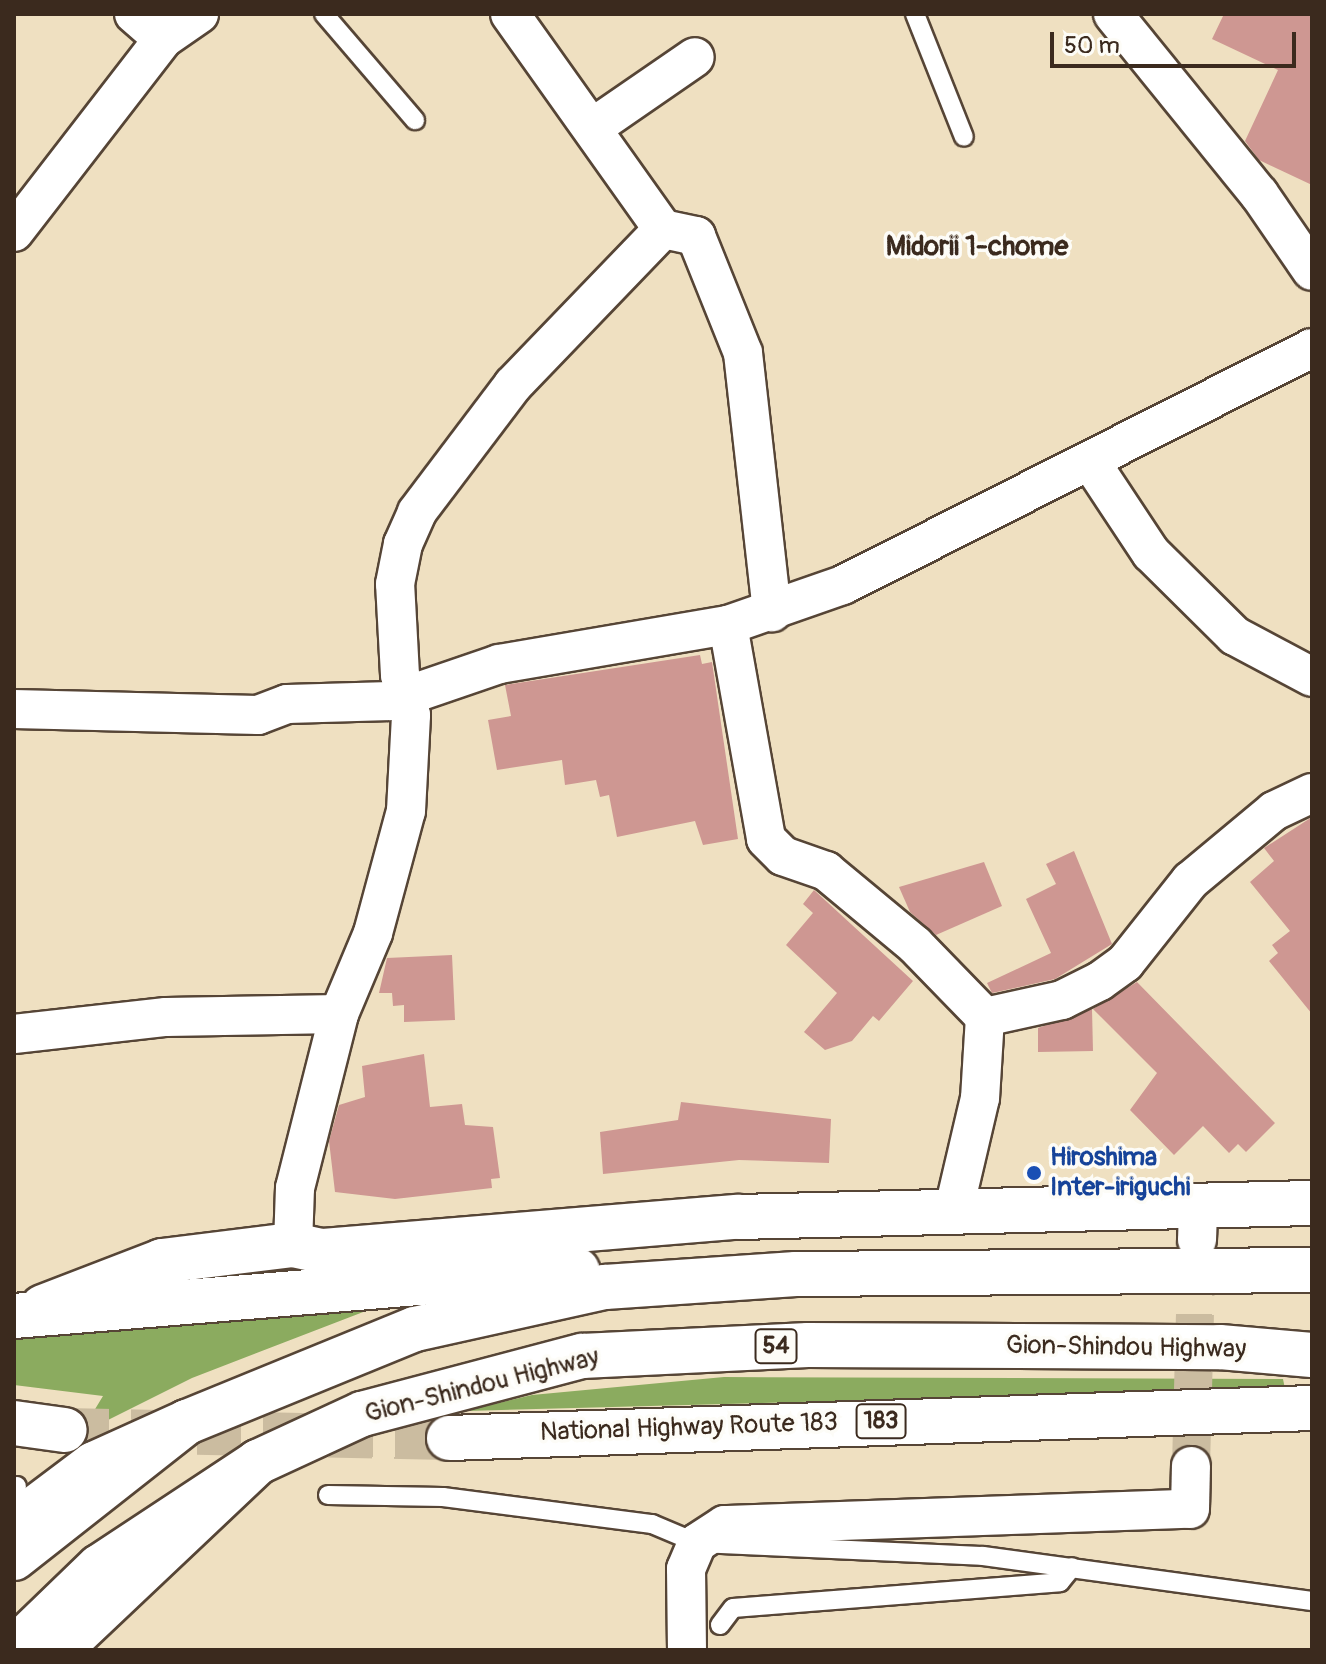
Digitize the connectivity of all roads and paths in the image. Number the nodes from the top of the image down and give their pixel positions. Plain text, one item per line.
1 (134, 14) edge
2 (199, 14) edge
3 (324, 14) edge
4 (510, 14) edge
5 (915, 14) edge
6 (1113, 14) edge
7 (163, 39) junction
8 (695, 57) dead end
9 (415, 120) dead end
10 (595, 126) junction
11 (964, 137) dead end
12 (663, 229) junction
13 (14, 232) edge
14 (1312, 271) edge
15 (1312, 348) edge
16 (1092, 464) junction
17 (772, 612) junction
18 (728, 625) junction
19 (1312, 677) edge
20 (407, 697) junction
21 (14, 709) edge
22 (1312, 793) edge
23 (339, 1014) junction
24 (985, 1017) junction
25 (14, 1034) edge
26 (1312, 1203) edge
27 (953, 1213) junction
28 (293, 1245) junction
29 (1312, 1270) edge
30 (796, 1274) junction
31 (14, 1315) edge
32 (1312, 1355) edge
33 (1312, 1408) edge
34 (187, 1422) junction
35 (14, 1423) edge
36 (65, 1430) tunnel mouth
37 (449, 1438) tunnel mouth
38 (1191, 1466) tunnel mouth
39 (328, 1495) dead end
40 (15, 1499) edge
41 (691, 1556) junction
42 (14, 1558) edge
43 (1072, 1567) junction
44 (117, 1569) junction
45 (1312, 1601) edge
46 (720, 1625) dead end
47 (14, 1649) edge
48 (59, 1650) edge
49 (687, 1650) edge

1 - 7 street
2 - 7 street
3 - 9 lane
4 - 10 street
5 - 11 lane
6 - 14 street
7 - 13 street
8 - 10 street
10 - 12 street
12 - 17 street
12 - 20 street
15 - 16 street
16 - 17 street
16 - 19 street
17 - 18 street
18 - 20 street
18 - 24 street
20 - 21 street
20 - 23 street
22 - 24 street
23 - 25 street
23 - 28 street
24 - 27 street
26 - 27 main road
27 - 28 main road
28 - 31 main road
29 - 30 main road
30 - 31 main road
30 - 34 main road
32 - 44 main road, Gion-Shindou Highway / 54
33 - 37 main road, National Highway Route 183 / 183
34 - 40 main road
34 - 42 main road
35 - 36 main road
38 - 41 street
39 - 41 lane
41 - 43 lane
41 - 49 street
43 - 45 lane
43 - 46 lane
44 - 47 main road
44 - 48 main road

